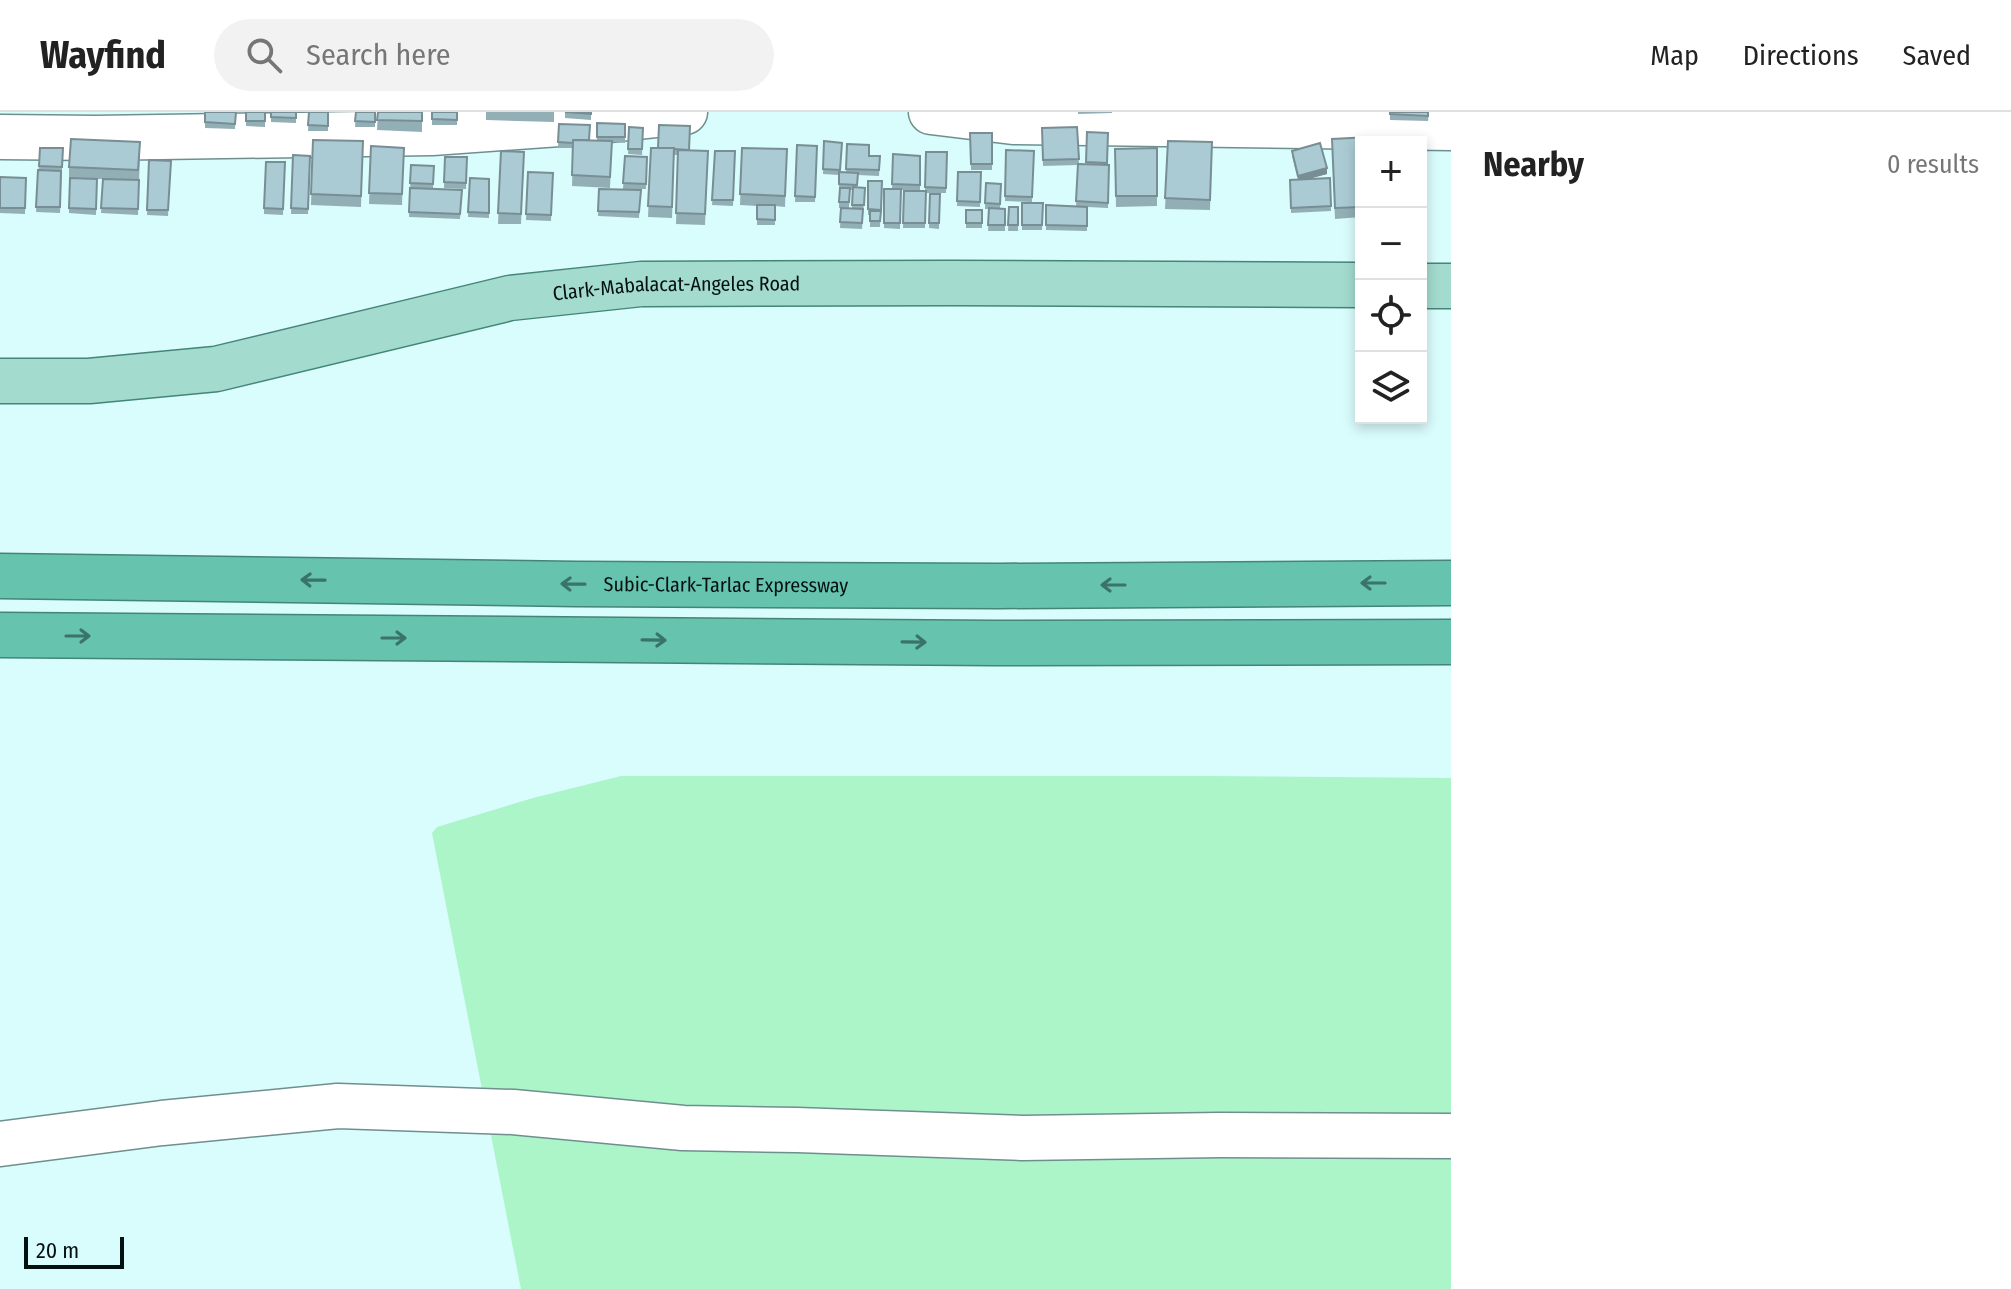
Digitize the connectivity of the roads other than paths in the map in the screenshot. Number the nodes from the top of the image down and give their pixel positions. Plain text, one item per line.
1 (685, 112) edge
2 (931, 112) edge
3 (1013, 117) edge
4 (1451, 128) edge
5 (0, 137) edge
6 (1355, 285) edge
7 (1427, 286) edge
8 (1451, 286) edge
9 (0, 381) edge
10 (0, 576) edge
11 (1451, 583) edge
12 (0, 635) edge
13 (1451, 642) edge
14 (1451, 1136) edge
15 (0, 1144) edge

1 - 5 street
2 - 3 street
3 - 4 street
6 - 9 main road, Clark-Mabalacat-Angeles Road
7 - 8 main road
11 -> 10 highway, Subic-Clark-Tarlac Expressway
12 -> 13 highway
14 - 15 street

